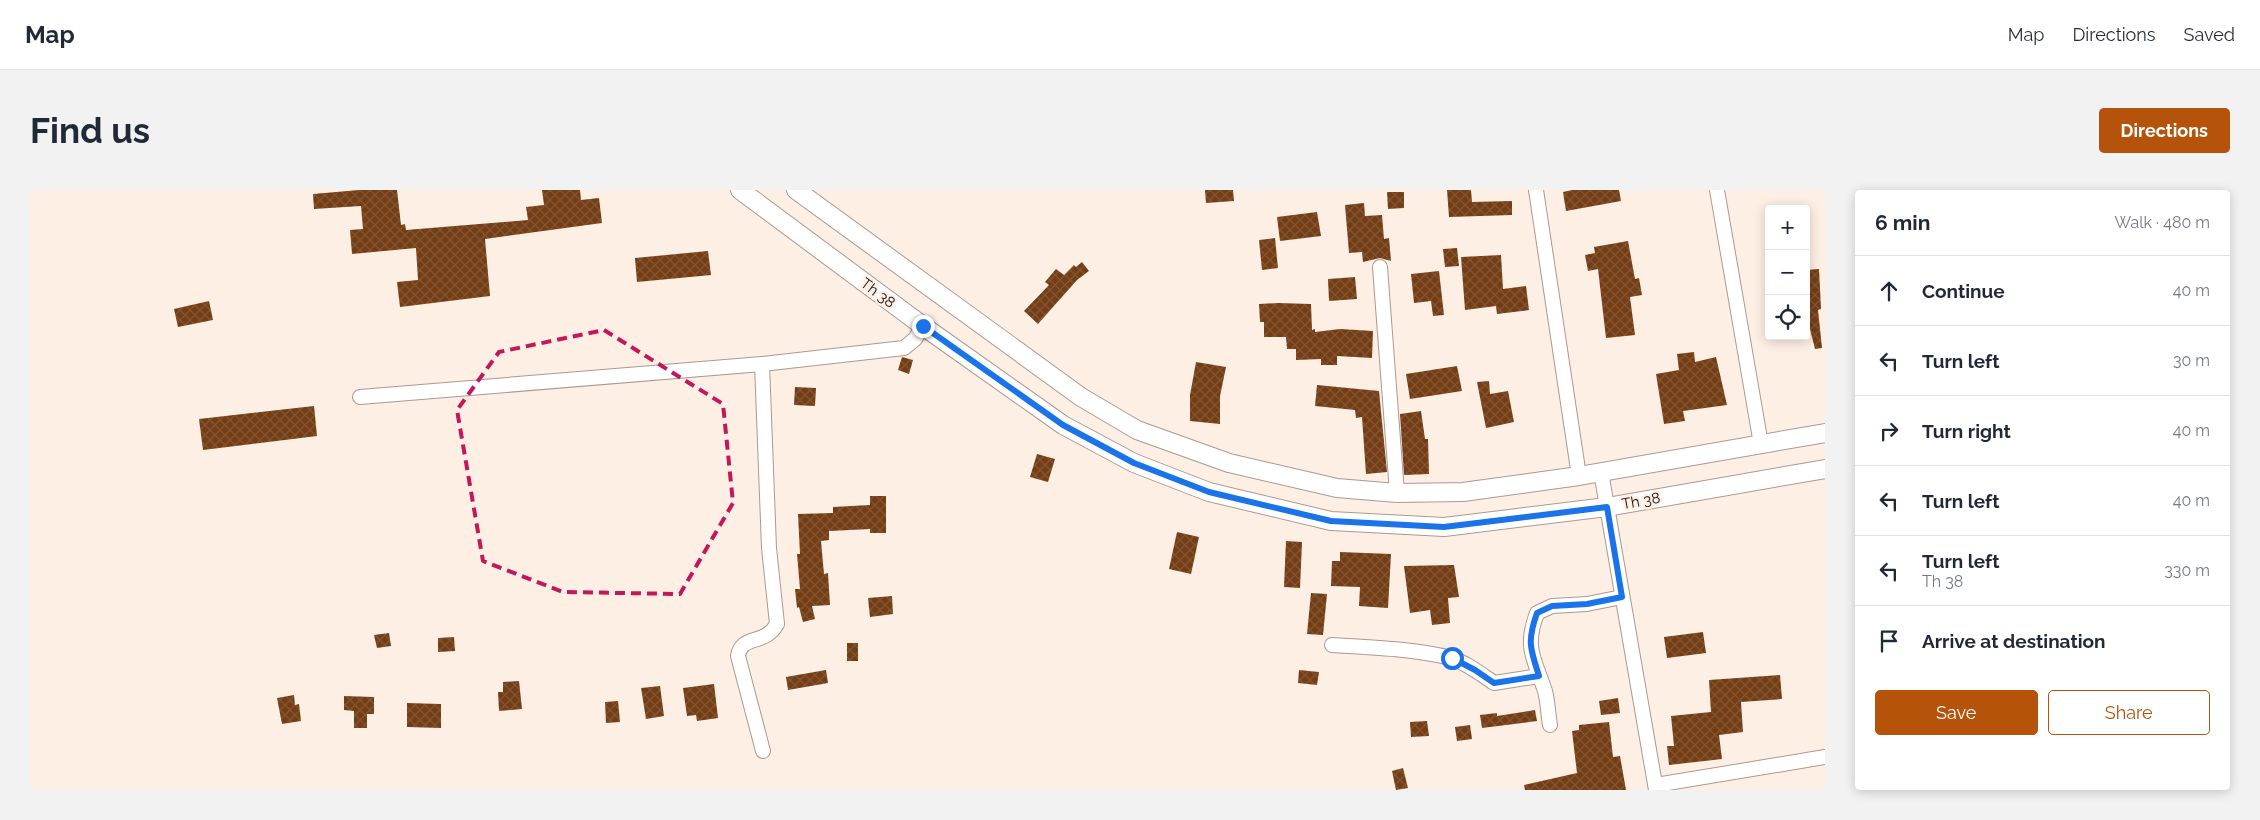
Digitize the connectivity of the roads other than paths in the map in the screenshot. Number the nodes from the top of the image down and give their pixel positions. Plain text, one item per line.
1 (740, 190) edge
2 (796, 190) edge
3 (1536, 190) edge
4 (1717, 190) edge
5 (1380, 267) dead end
6 (923, 326) junction
7 (762, 364) junction
8 (360, 397) dead end
9 (1825, 433) edge
10 (1761, 444) junction
11 (1825, 469) edge
12 (1601, 472) junction
13 (1580, 476) junction
14 (1397, 493) junction
15 (1607, 507) junction
16 (1622, 597) junction
17 (1332, 645) dead end
18 (1539, 676) junction
19 (1550, 725) dead end
20 (763, 751) dead end
21 (1825, 757) edge
22 (1656, 788) edge

1 - 6 street, Th 38
2 - 14 street
3 - 13 street
4 - 10 street
5 - 14 street
6 - 7 street
6 - 15 street, Th 38
7 - 8 street
7 - 20 street
9 - 10 street
10 - 12 street
11 - 15 street, Th 38
12 - 13 street
12 - 15 street
13 - 14 street
15 - 16 street
16 - 18 street
16 - 22 street
17 - 18 street
18 - 19 street
21 - 22 street

